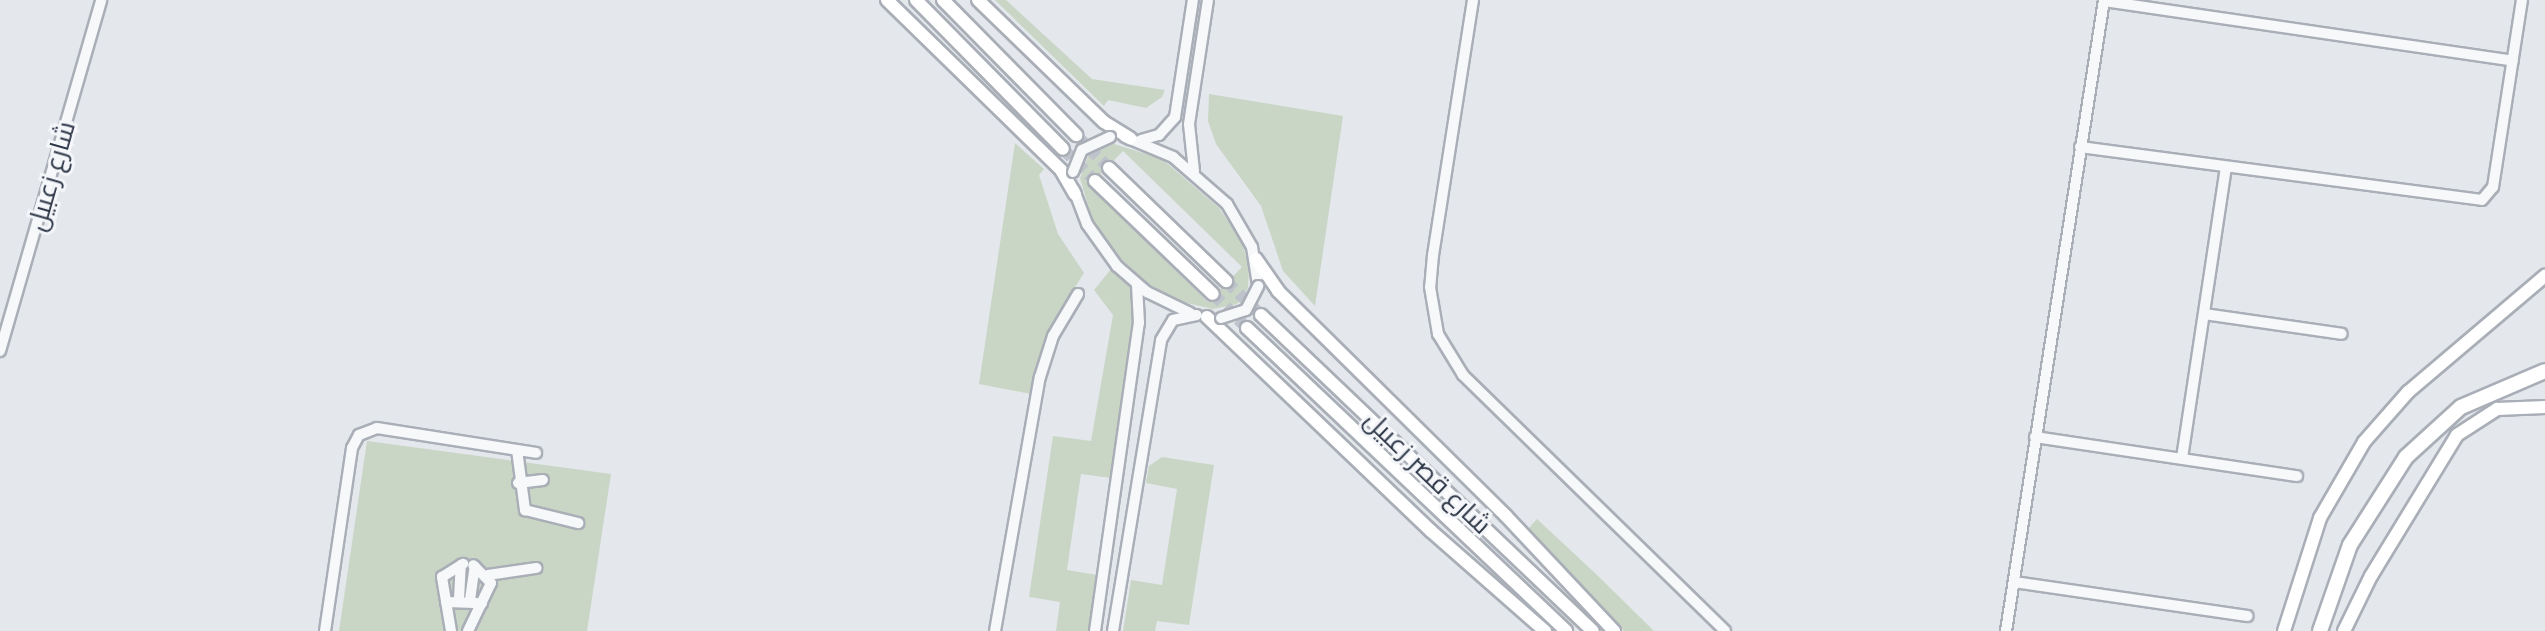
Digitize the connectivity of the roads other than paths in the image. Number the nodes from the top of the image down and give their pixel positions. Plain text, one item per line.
1 (101, 0) edge
2 (887, 0) edge
3 (916, 0) edge
4 (943, 0) edge
5 (978, 0) edge
6 (1193, 0) edge
7 (1208, 0) edge
8 (1473, 0) edge
9 (2104, 0) edge
10 (2522, 0) edge
11 (2513, 61) junction
12 (1076, 135) tunnel mouth
13 (1135, 139) junction
14 (2080, 147) junction
15 (1063, 149) tunnel mouth
16 (2226, 167) junction
17 (1109, 168) tunnel mouth
18 (1194, 171) junction
19 (1095, 181) tunnel mouth
20 (1075, 194) junction
21 (1256, 259) junction
22 (2545, 276) edge
23 (1226, 281) tunnel mouth
24 (1137, 284) junction
25 (1078, 294) dead end
26 (1213, 294) tunnel mouth
27 (2204, 314) junction
28 (1261, 315) tunnel mouth
29 (1208, 317) junction
30 (1247, 328) tunnel mouth
31 (2342, 334) dead end
32 (0, 351) edge
33 (2545, 371) edge
34 (2545, 407) edge
35 (2035, 437) junction
36 (517, 450) junction
37 (536, 453) dead end
38 (2182, 458) junction
39 (2297, 476) dead end
40 (543, 480) dead end
41 (518, 483) junction
42 (578, 523) dead end
43 (468, 565) junction
44 (536, 568) dead end
45 (488, 575) junction
46 (2014, 582) junction
47 (465, 599) junction
48 (446, 602) junction
49 (482, 603) junction
50 (2248, 616) dead end
51 (325, 631) edge
52 (451, 631) edge
53 (468, 631) edge
54 (995, 631) edge
55 (1095, 631) edge
56 (1113, 631) edge
57 (1545, 631) edge
58 (1566, 631) edge
59 (1593, 631) edge
60 (1614, 631) edge
61 (1725, 631) edge
62 (2006, 631) edge
63 (2284, 631) edge
64 (2320, 631) edge
65 (2344, 631) edge

1 - 32 street, شارع زعبيل
2 - 20 main road
3 - 15 main road
4 - 12 main road
5 - 13 main road
6 - 13 street
7 - 18 street
8 - 61 street
9 - 11 street
9 - 14 street
10 - 11 street
11 - 16 street
13 - 18 street
13 - 20 street, bridge
14 - 16 street
14 - 35 street
16 - 27 street
17 - 23 main road
18 - 21 street
19 - 26 main road
20 - 24 street
21 - 29 street, bridge
21 - 60 main road
22 - 63 main road
24 - 29 street
24 - 55 street
25 - 54 street
27 - 31 street
27 - 38 street
28 - 59 main road, شارع قصر زعبيل
29 - 56 street
29 - 57 main road
30 - 58 main road, شارع قصر زعبيل
33 - 64 highway
34 - 65 main road
35 - 38 street
35 - 46 street
36 - 37 street
36 - 41 street
36 - 51 street
38 - 39 street
40 - 41 street
41 - 42 street
43 - 45 street
43 - 47 street
43 - 48 street
44 - 45 street
45 - 49 street
46 - 50 street
46 - 62 street
47 - 48 street
47 - 49 street
48 - 52 street
49 - 53 street

